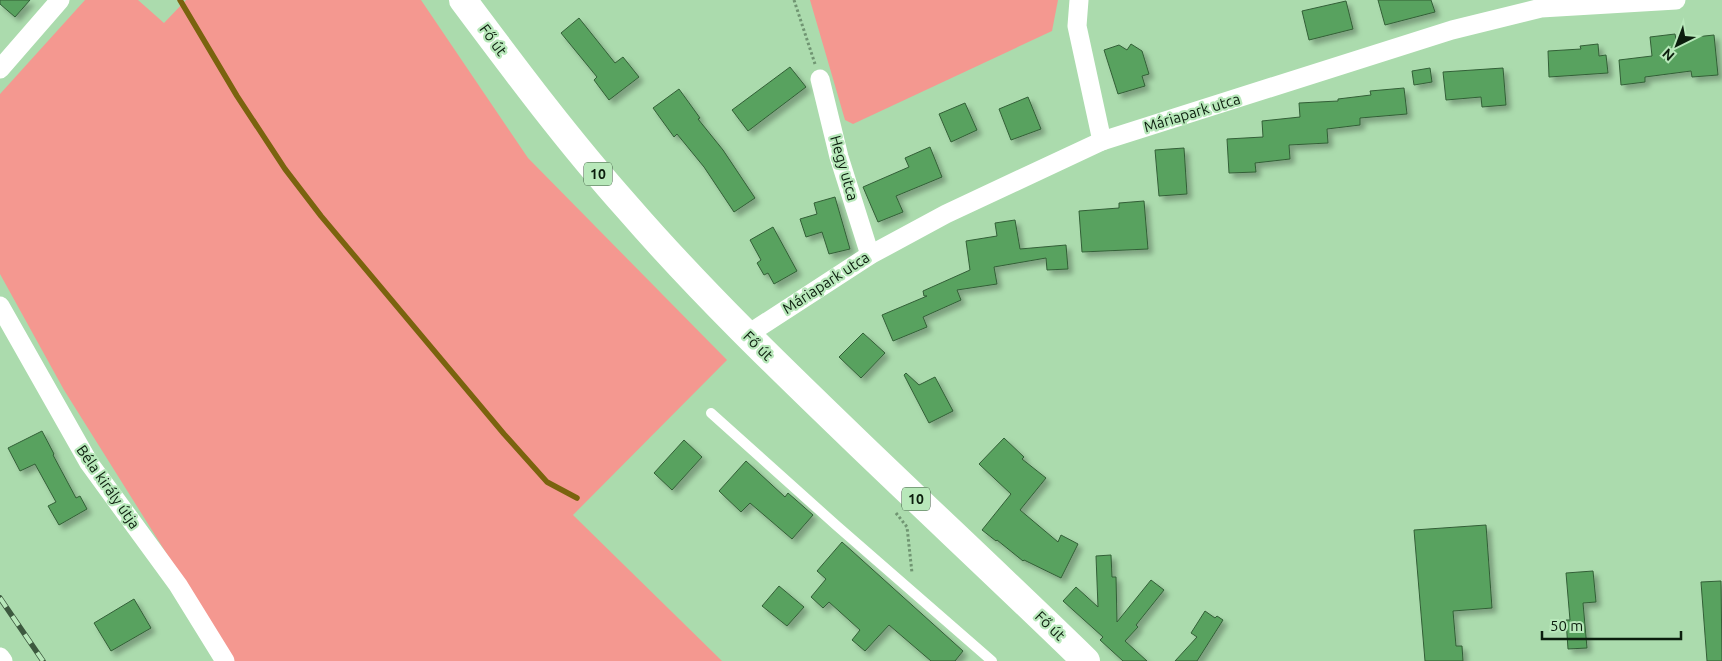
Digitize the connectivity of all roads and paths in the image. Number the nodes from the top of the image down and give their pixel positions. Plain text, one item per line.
1 (60, 0) edge
2 (463, 0) edge
3 (794, 0) edge
4 (1079, 0) edge
5 (1676, 0) edge
6 (808, 41) dead end
7 (0, 69) edge
8 (820, 79) dead end
9 (1102, 141) junction
10 (870, 255) junction
11 (0, 306) edge
12 (747, 336) junction
13 (711, 413) dead end
14 (890, 506) dead end
15 (914, 594) junction
16 (0, 657) edge
17 (2, 661) edge
18 (225, 661) edge
19 (992, 661) edge
20 (1086, 661) edge

1 - 7 street
2 - 12 main road, Fő út / 10
3 - 6 path
4 - 9 street
5 - 9 street, Máriapark utca
8 - 10 street, Hegy utca
9 - 10 street, Máriapark utca
10 - 12 street, Máriapark utca
11 - 18 street, Béla király útja
12 - 20 main road, Fő út / 10
13 - 15 lane
14 - 15 path
15 - 19 lane
16 - 17 street

